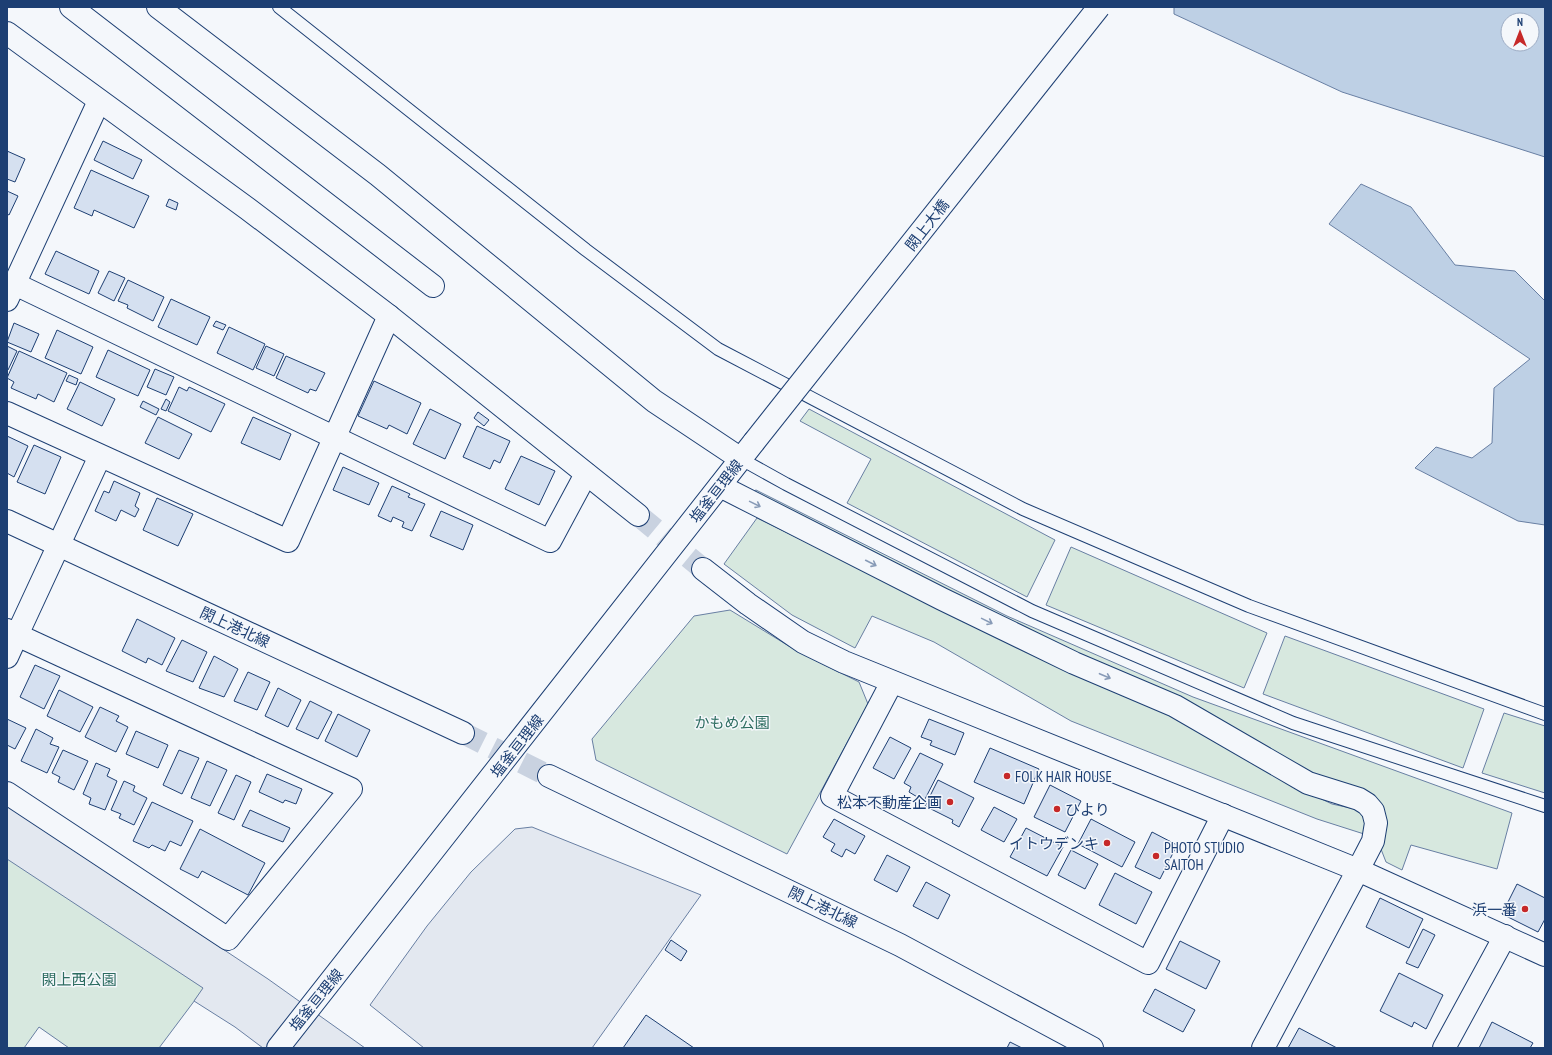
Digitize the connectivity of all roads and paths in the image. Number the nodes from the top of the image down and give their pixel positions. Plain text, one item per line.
1 (71, 7) edge
2 (158, 7) edge
3 (279, 7) edge
4 (1099, 7) edge
5 (7, 33) edge
6 (99, 101) junction
7 (433, 286) dead end
8 (11, 292) edge
9 (389, 316) junction
10 (7, 413) edge
11 (334, 437) junction
12 (748, 450) junction
13 (100, 456) junction
14 (586, 474) junction
15 (720, 486) junction
16 (638, 515) tunnel mouth
17 (7, 521) edge
18 (59, 544) junction
19 (703, 568) tunnel mouth
20 (12, 633) edge
21 (7, 657) edge
22 (892, 682) junction
23 (1545, 714) edge
24 (463, 733) tunnel mouth
25 (549, 776) tunnel mouth
26 (7, 793) edge
27 (1545, 806) edge
28 (1223, 815) junction
29 (1358, 870) junction
30 (1505, 936) junction
31 (1545, 955) edge
32 (278, 1048) edge
33 (1092, 1048) edge
34 (1263, 1048) edge
35 (1444, 1048) edge

1 - 7 street
2 - 12 street
3 - 23 lane
4 - 12 street, 閖上大橋, bridge
5 - 6 street
6 - 8 street
6 - 9 street
8 - 11 street
9 - 11 street
9 - 14 street
10 - 13 street
11 - 13 street
11 - 14 street
12 - 15 street, 塩釜亘理線
12 - 27 lane
13 - 18 street
14 - 16 street
15 -> 29 street
15 - 32 street, 塩釜亘理線
17 - 18 street, 閖上港北線
18 - 20 street
18 - 24 street, 閖上港北線
19 - 22 street
20 - 21 street
20 - 26 street
22 - 28 street
22 - 28 street
25 - 33 street, 閖上港北線
28 - 29 street
29 - 30 street
29 - 34 street
30 - 31 street
30 - 35 street

